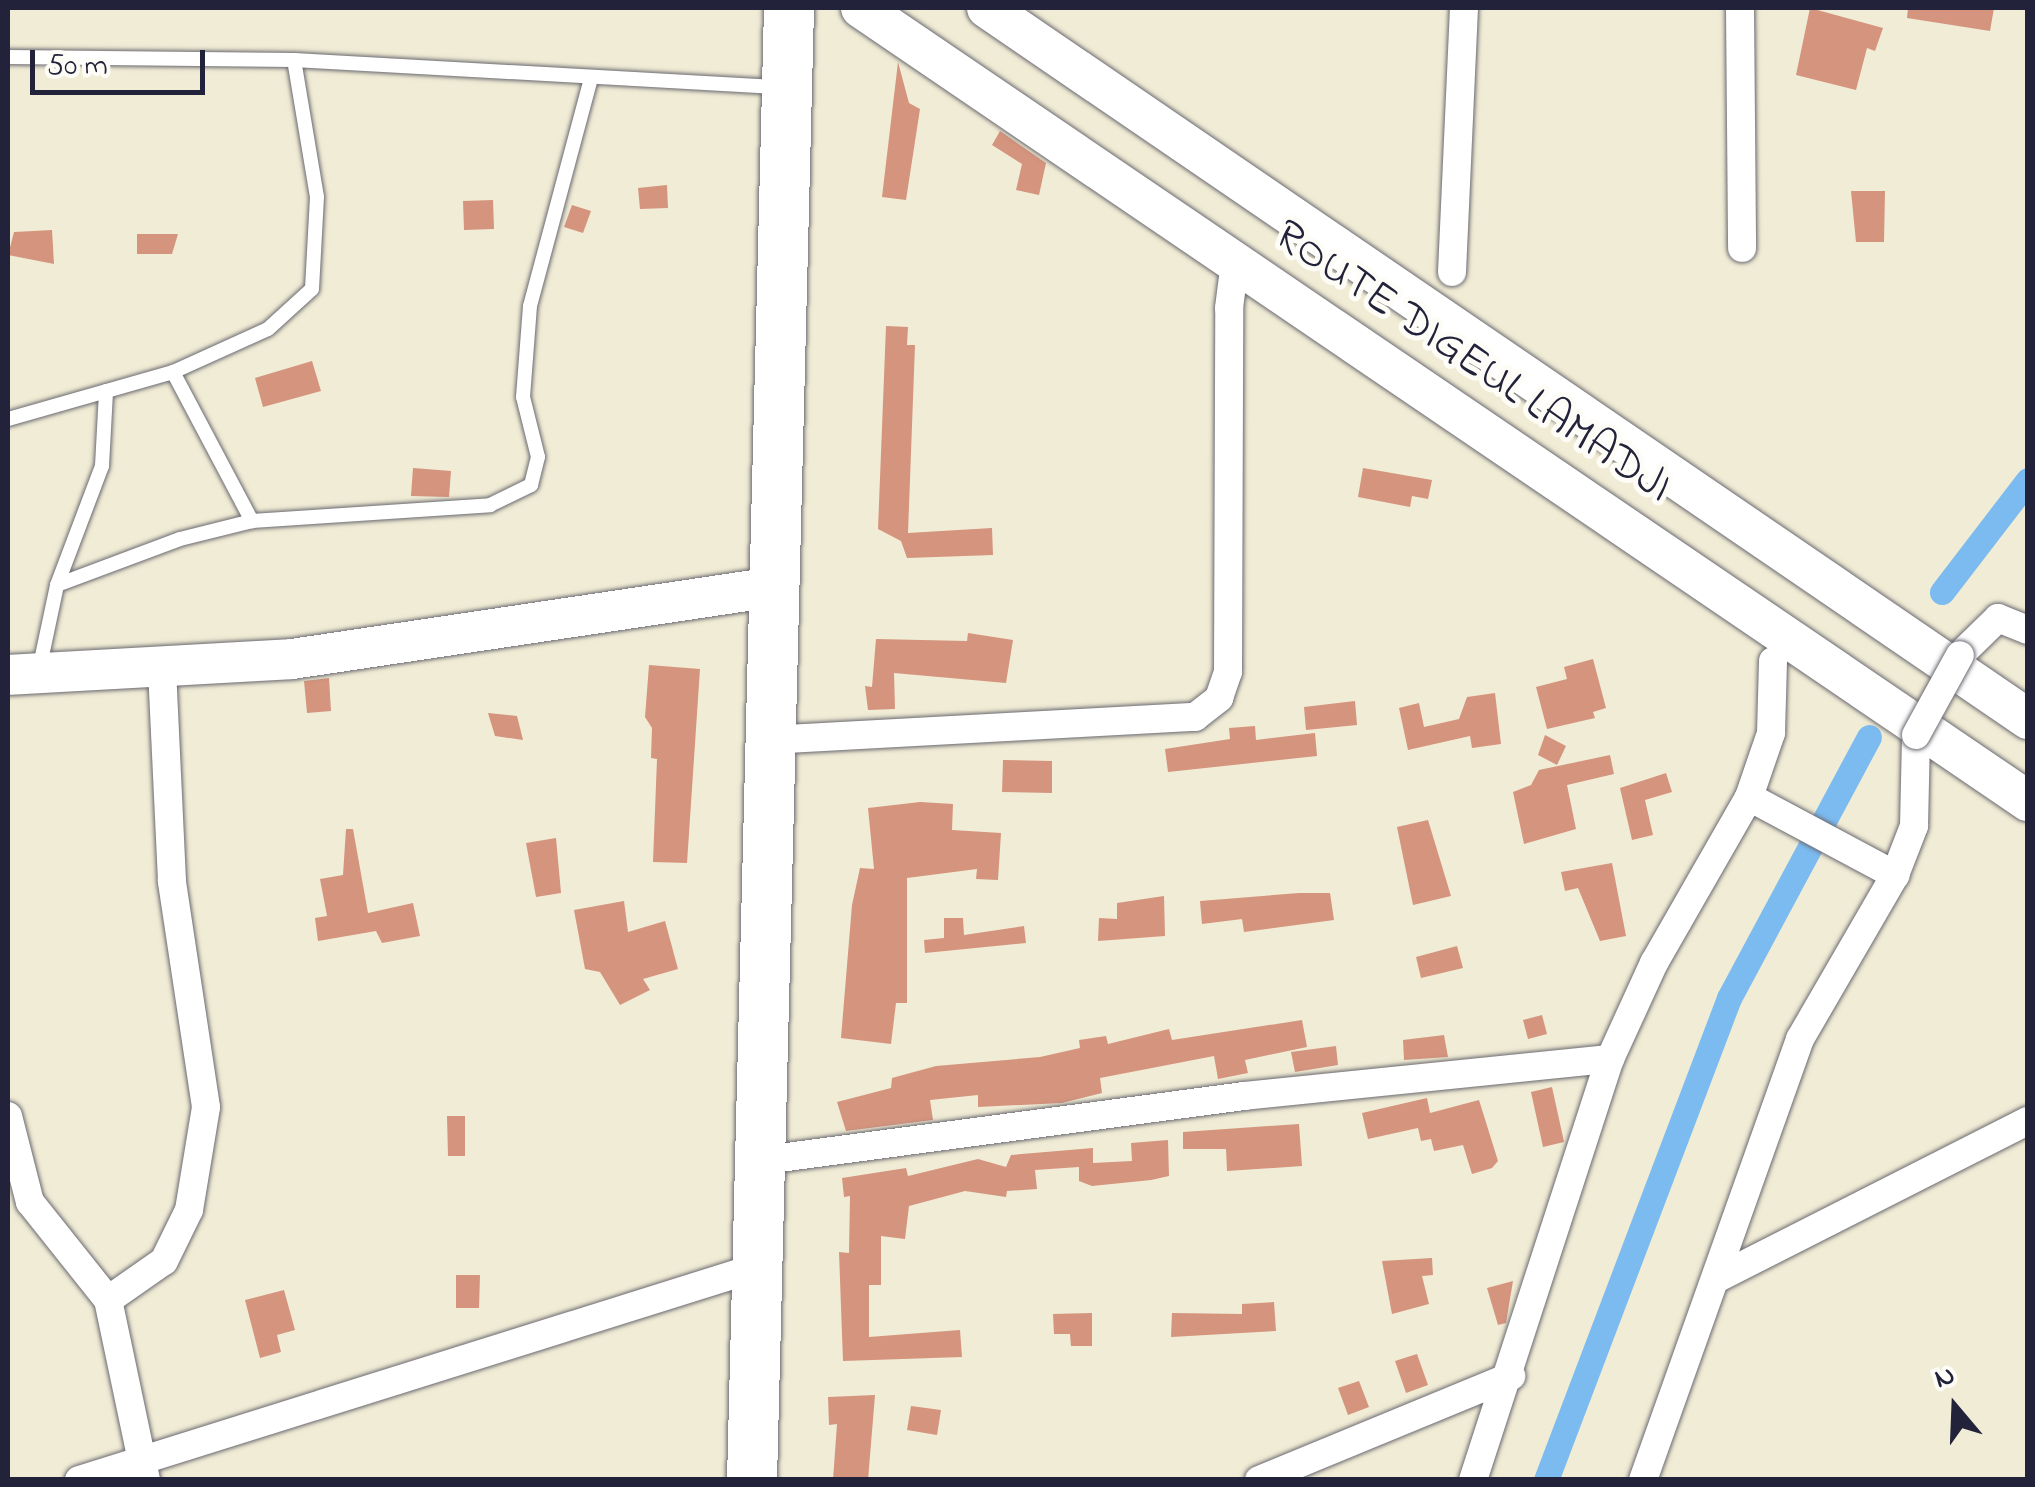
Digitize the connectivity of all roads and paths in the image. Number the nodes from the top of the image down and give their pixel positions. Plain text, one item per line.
1 (789, 8) edge
2 (861, 8) edge
3 (988, 8) edge
4 (1464, 8) edge
5 (1740, 8) edge
6 (8, 58) edge
7 (294, 60) junction
8 (591, 78) junction
9 (786, 87) junction
10 (1742, 248) dead end
11 (1235, 262) junction
12 (1452, 272) dead end
13 (173, 372) junction
14 (106, 391) junction
15 (8, 419) edge
16 (252, 521) junction
17 (57, 585) junction
18 (775, 587) junction
19 (2028, 630) edge
20 (1773, 661) dead end
21 (162, 666) junction
22 (23, 674) edge
23 (2028, 719) edge
24 (768, 740) junction
25 (1749, 797) junction
26 (2028, 801) edge
27 (1895, 875) junction
28 (1610, 1059) junction
29 (8, 1116) edge
30 (2028, 1121) edge
31 (757, 1161) junction
32 (19, 1206) edge
33 (755, 1268) junction
34 (1720, 1277) junction
35 (108, 1300) junction
36 (1511, 1376) junction
37 (143, 1468) edge
38 (79, 1480) edge
39 (752, 1480) edge
40 (1258, 1480) edge
41 (1472, 1480) edge
42 (1644, 1480) edge

1 - 9 highway
2 - 11 main road, ROUTE DIGEUL LAMADJI
3 - 23 main road, ROUTE DIGEUL LAMADJI
4 - 12 street
5 - 10 street
6 - 7 lane
7 - 8 lane
7 - 13 lane
8 - 9 lane
8 - 16 lane
9 - 18 highway
11 - 24 street
11 - 26 main road, ROUTE DIGEUL LAMADJI
13 - 14 lane
13 - 16 lane
14 - 15 lane
14 - 17 lane
16 - 17 lane
17 - 22 lane
18 - 21 main road
18 - 24 highway
19 - 27 street, bridge
20 - 25 street
21 - 22 main road
21 - 35 street
24 - 31 highway
25 - 27 street
25 - 28 street
27 - 34 street
28 - 31 street
28 - 36 street
29 - 32 street
30 - 34 street
31 - 33 highway
32 - 35 street
33 - 37 street
33 - 39 highway
34 - 42 street
35 - 37 street
36 - 40 street
36 - 41 street
37 - 38 street

